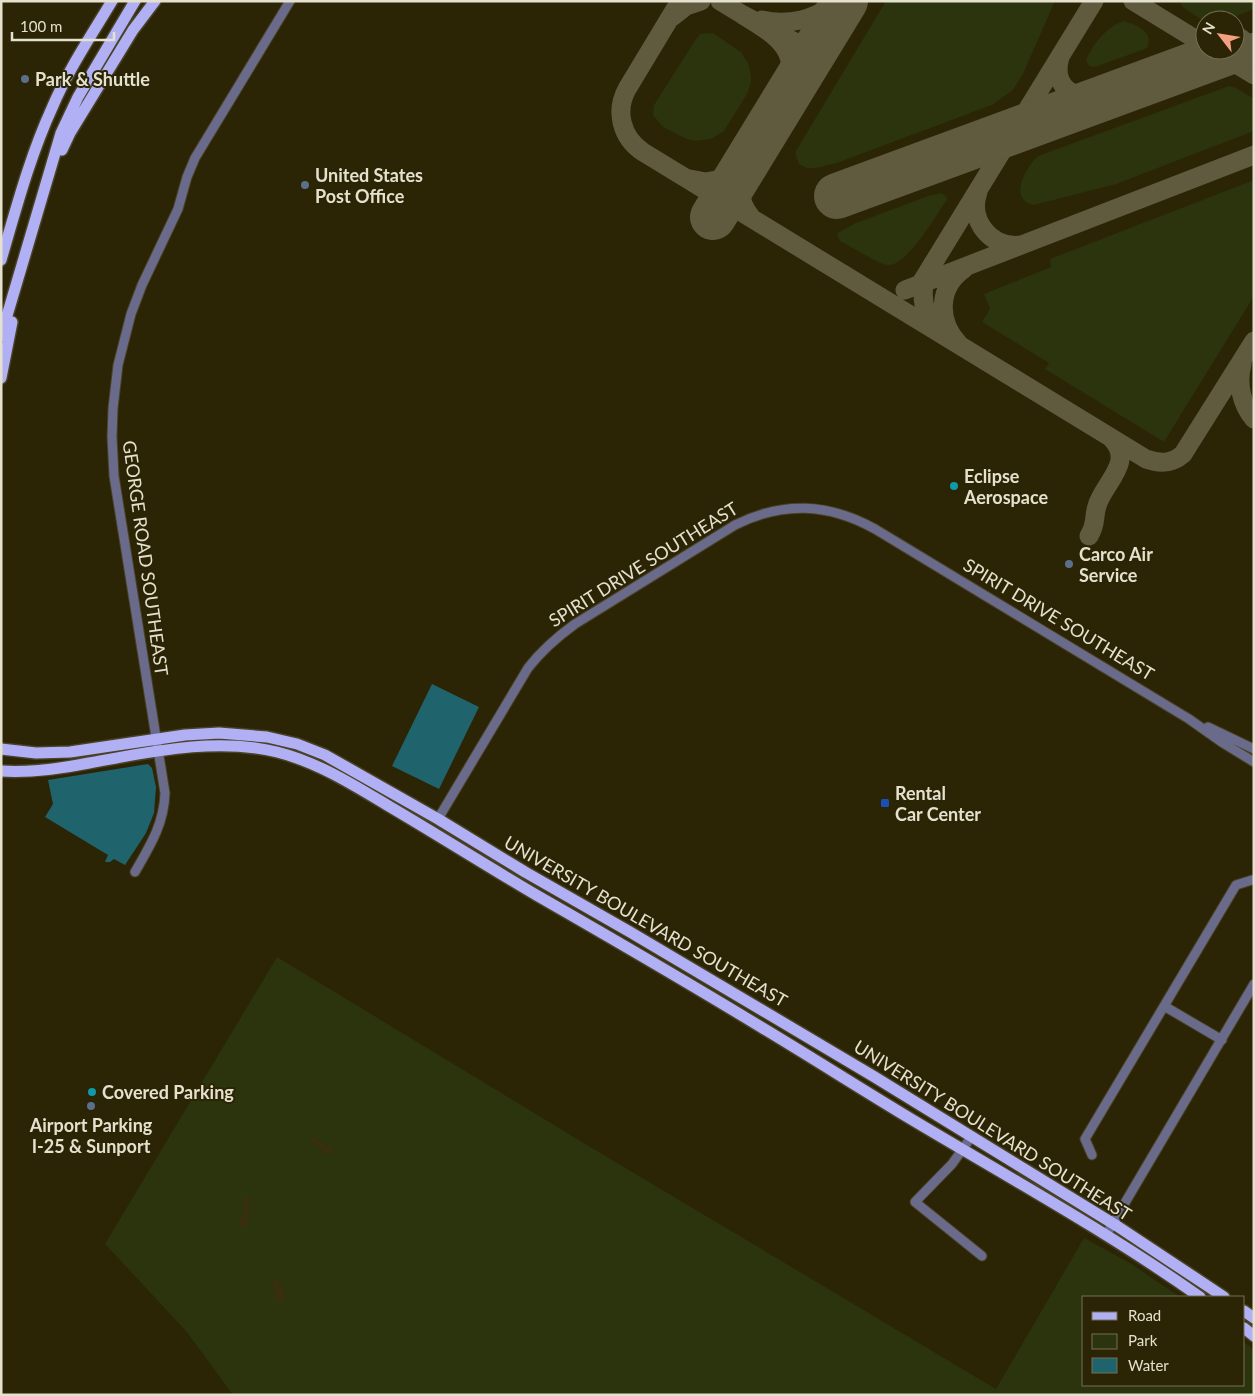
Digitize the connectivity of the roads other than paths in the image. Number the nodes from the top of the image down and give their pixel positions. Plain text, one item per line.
1 (112, 1) edge
2 (135, 1) edge
3 (155, 1) edge
4 (290, 1) edge
5 (49, 176) junction
6 (9, 233) junction
7 (1, 252) edge
8 (1, 260) edge
9 (22, 269) junction
10 (1, 336) edge
11 (1, 378) edge
12 (1189, 719) junction
13 (158, 739) junction
14 (1, 749) edge
15 (1254, 749) edge
16 (160, 752) junction
17 (1254, 762) edge
18 (1, 771) edge
19 (438, 819) junction
20 (431, 830) junction
21 (135, 872) dead end
22 (1252, 880) dead end
23 (1254, 984) edge
24 (1164, 1006) junction
25 (1222, 1040) junction
26 (972, 1136) junction
27 (963, 1150) junction
28 (1092, 1154) dead end
29 (1113, 1223) junction
30 (1106, 1235) junction
31 (982, 1256) dead end
32 (1199, 1296) edge
33 (1222, 1296) edge

1 - 6 main road
2 - 5 main road
3 - 5 main road
4 - 13 street, GEORGE ROAD SOUTHEAST
5 - 9 main road
6 - 7 main road
6 - 8 main road
9 - 10 main road
9 - 11 main road
12 - 15 street
12 - 17 street
12 - 19 street, SPIRIT DRIVE SOUTHEAST
13 - 14 main road, UNIVERSITY BOULEVARD SOUTHEAST
13 - 16 street, GEORGE ROAD SOUTHEAST
13 - 19 main road, UNIVERSITY BOULEVARD SOUTHEAST
16 - 18 main road, UNIVERSITY BOULEVARD SOUTHEAST
16 - 20 main road, UNIVERSITY BOULEVARD SOUTHEAST
16 - 21 street, GEORGE ROAD SOUTHEAST
19 - 20 main road, SPIRIT DRIVE SOUTHEAST
19 - 26 main road, UNIVERSITY BOULEVARD SOUTHEAST
20 - 27 main road, UNIVERSITY BOULEVARD SOUTHEAST
22 - 24 street
23 - 25 street
24 - 25 street
24 - 28 street
25 - 29 street
26 - 27 street
26 - 29 main road, UNIVERSITY BOULEVARD SOUTHEAST
27 - 30 main road, UNIVERSITY BOULEVARD SOUTHEAST
27 - 31 street
29 - 30 street
29 - 33 main road, UNIVERSITY BOULEVARD SOUTHEAST
30 - 32 main road, UNIVERSITY BOULEVARD SOUTHEAST

